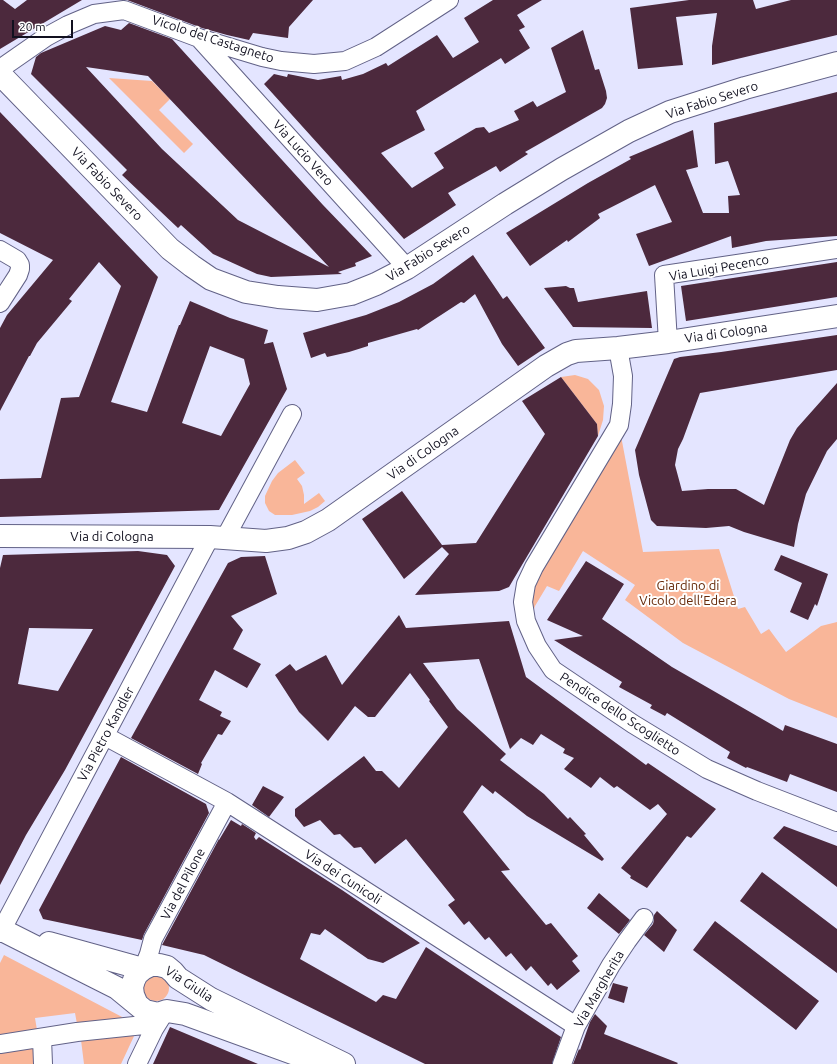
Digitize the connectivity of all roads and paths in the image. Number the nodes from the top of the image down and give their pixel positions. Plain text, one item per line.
1 (449, 0) edge
2 (125, 5) edge
3 (199, 38) junction
4 (837, 63) edge
5 (0, 69) edge
6 (0, 74) edge
7 (837, 249) edge
8 (0, 250) edge
9 (407, 268) junction
10 (0, 303) edge
11 (837, 316) edge
12 (668, 342) junction
13 (618, 348) junction
14 (292, 414) dead end
15 (0, 536) edge
16 (217, 538) junction
17 (106, 736) junction
18 (227, 802) junction
19 (837, 822) edge
20 (644, 918) dead end
21 (1, 931) edge
22 (143, 969) junction
23 (178, 978) junction
24 (136, 1002) junction
25 (166, 1012) junction
26 (144, 1025) dead end
27 (576, 1026) junction
28 (42, 1038) junction
29 (0, 1044) edge
30 (43, 1064) edge
31 (137, 1064) edge
32 (323, 1064) edge
33 (344, 1064) edge
34 (562, 1064) edge

1 - 3 street, Vicolo del Castagneto
2 - 3 street, Vicolo del Castagneto
2 - 5 street, Vicolo del Castagneto
3 - 9 street, Via Lucio Vero
4 - 9 main road, Via Fabio Severo
6 - 9 main road, Via Fabio Severo
7 - 12 street, Via Luigi Pecenco
8 - 10 street
11 - 12 main road, Via di Cologna
12 - 13 main road, Via di Cologna
13 - 16 main road, Via di Cologna
13 - 19 street, Pendice dello Scoglietto
14 - 16 street, Via Pietro Kandler
15 - 16 main road, Via di Cologna
16 - 17 street, Via Pietro Kandler
17 - 18 street, Via dei Cunicoli
17 - 21 street, Via Pietro Kandler
18 - 22 street, Via del Pilone
18 - 27 street, Via dei Cunicoli
20 - 27 street, Via Margherita
21 - 22 main road, Via Giulia
21 - 24 main road, Via Giulia
22 - 23 main road, Via Giulia
22 - 24 main road
23 - 25 main road
23 - 33 main road, Via Giulia
24 - 25 main road, Via Giulia
25 - 31 street
25 - 32 main road, Via Giulia
26 - 28 street
27 - 34 street, Via Margherita
28 - 29 street
28 - 30 street

